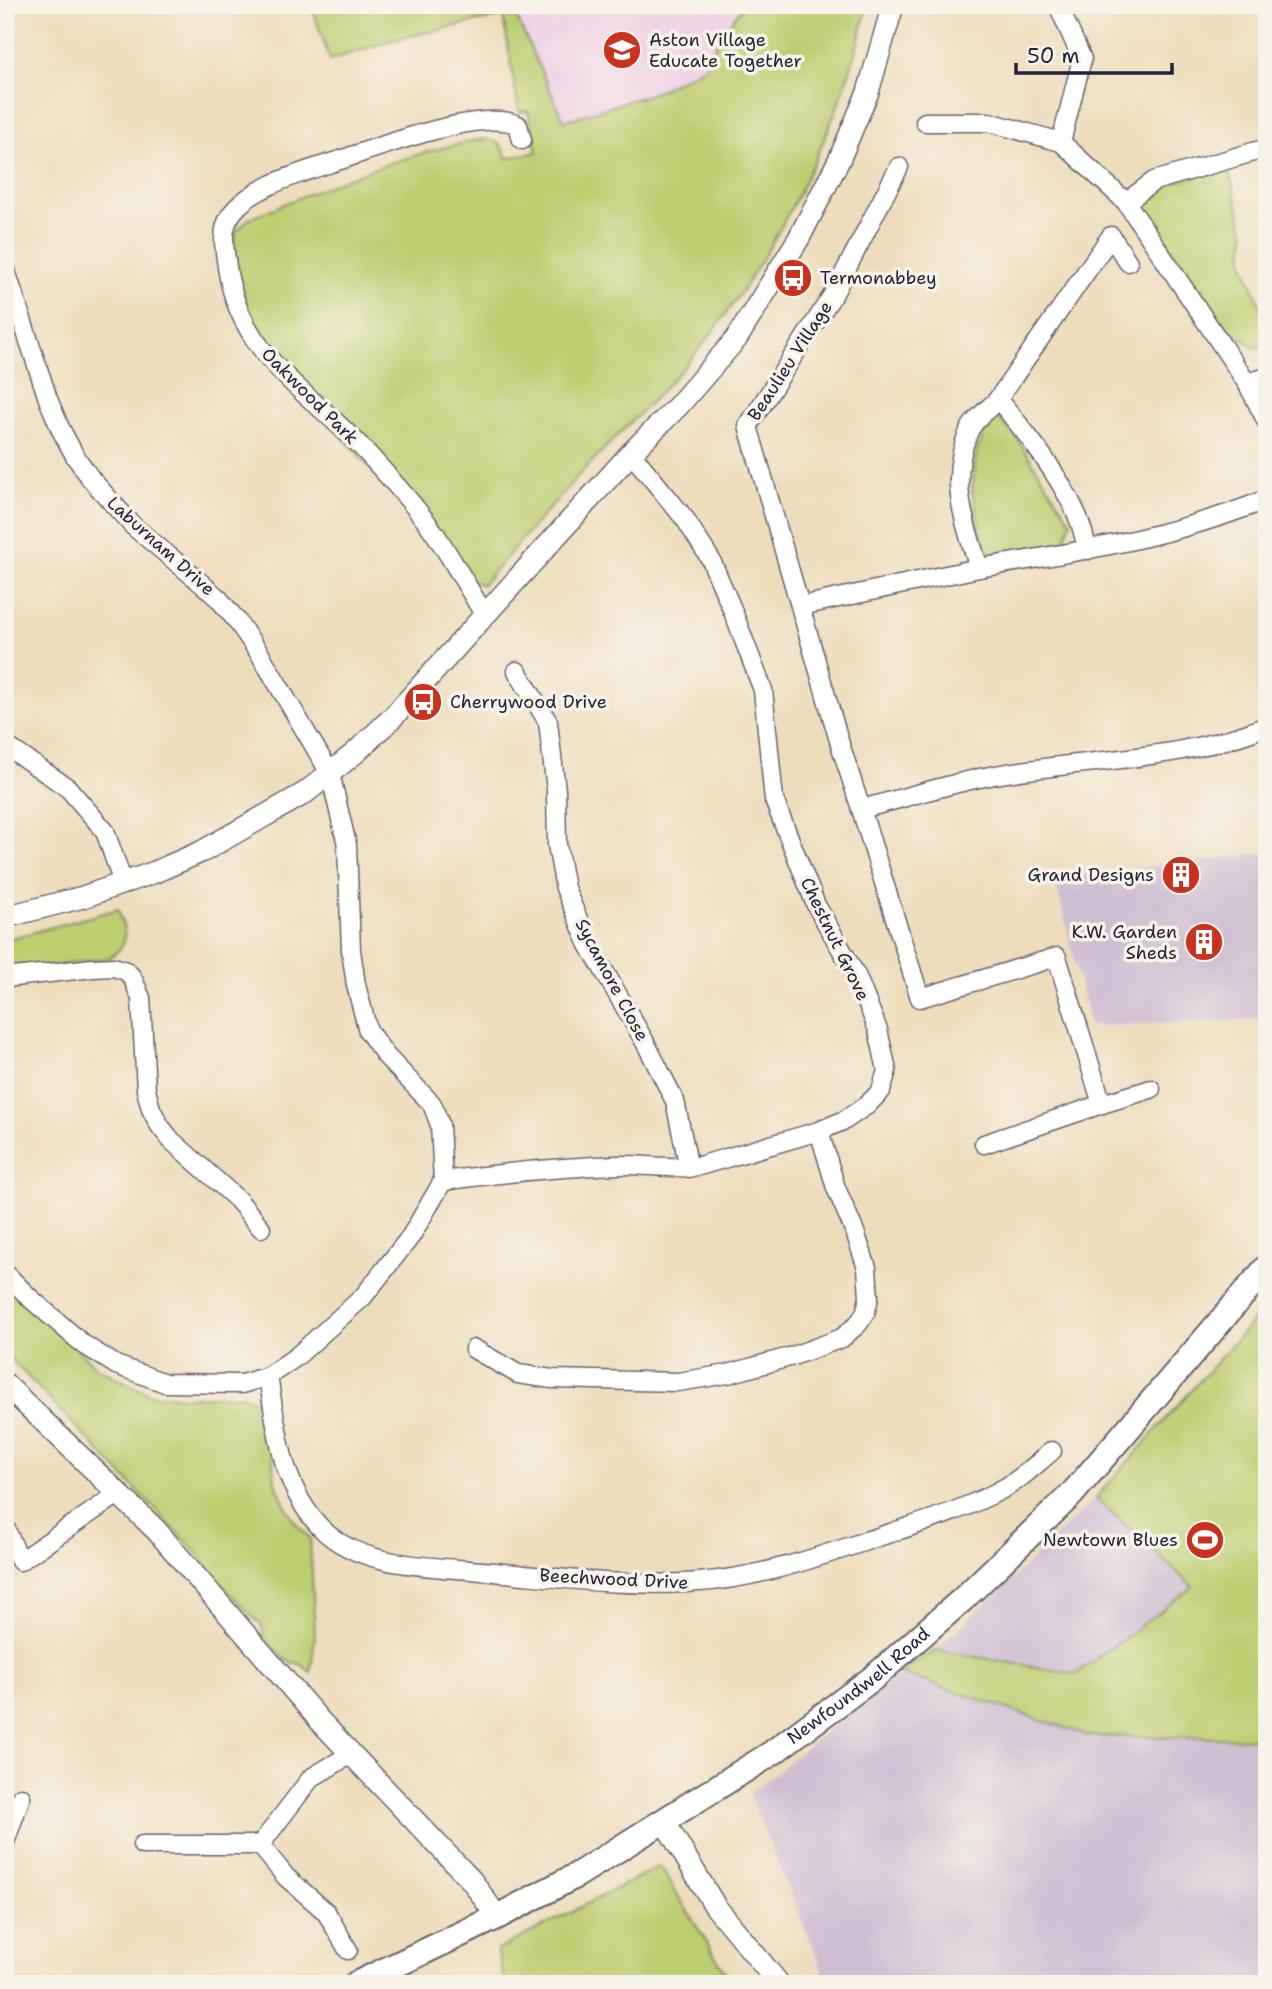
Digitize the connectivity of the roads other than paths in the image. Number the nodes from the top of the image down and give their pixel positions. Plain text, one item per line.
1 (893, 5) edge
2 (1058, 5) edge
3 (925, 122) dead end
4 (522, 140) dead end
5 (1061, 142) junction
6 (1267, 148) edge
7 (899, 167) dead end
8 (1126, 202) junction
9 (1128, 262) dead end
10 (5, 268) edge
11 (1267, 377) edge
12 (1247, 383) junction
13 (998, 399) junction
14 (1267, 422) edge
15 (631, 453) junction
16 (1267, 499) edge
17 (1088, 550) junction
18 (979, 568) junction
19 (801, 606) junction
20 (485, 616) junction
21 (517, 671) dead end
22 (1267, 726) edge
23 (5, 745) edge
24 (330, 773) junction
25 (861, 809) junction
26 (123, 883) junction
27 (5, 917) edge
28 (5, 978) edge
29 (1151, 1089) dead end
30 (1102, 1104) junction
31 (819, 1131) junction
32 (984, 1144) dead end
33 (689, 1168) junction
34 (443, 1181) junction
35 (261, 1228) dead end
36 (1267, 1267) edge
37 (5, 1273) edge
38 (474, 1349) dead end
39 (268, 1376) junction
40 (5, 1384) edge
41 (1052, 1451) dead end
42 (118, 1494) junction
43 (5, 1527) edge
44 (13, 1563) edge
45 (351, 1754) junction
46 (21, 1797) dead end
47 (663, 1821) junction
48 (5, 1842) edge
49 (142, 1846) dead end
50 (260, 1846) junction
51 (497, 1917) junction
52 (348, 1950) dead end
53 (356, 1984) edge
54 (779, 1984) edge

1 - 15 street
2 - 5 street
3 - 5 street
4 - 20 street, Oakwood Park
5 - 8 street
6 - 8 street
7 - 19 street, Beaulieu Village
8 - 12 street
9 - 13 street
10 - 24 street, Laburnam Drive
11 - 12 street
12 - 14 street
13 - 17 street
13 - 18 street
15 - 20 street
15 - 31 street, Chestnut Grove
16 - 17 street
17 - 18 street
18 - 19 street
19 - 25 street, Beaulieu Village
20 - 24 street
21 - 33 street, Sycamore Close
22 - 25 street
23 - 26 street
24 - 26 street
24 - 34 street
25 - 30 street, Beaulieu Village
26 - 27 street
28 - 35 street
29 - 30 street
30 - 32 street
31 - 33 street, Chestnut Grove
31 - 38 street
33 - 34 street, Chestnut Grove
34 - 39 street
36 - 47 main road, Newfoundwell Road
37 - 39 street
39 - 41 street, Beechwood Drive
40 - 42 street
42 - 44 street
42 - 45 street
43 - 44 street
45 - 50 street
45 - 51 street
46 - 48 street
47 - 51 main road, Newfoundwell Road
47 - 54 street
49 - 50 street
50 - 52 street
51 - 53 main road, Newfoundwell Road

